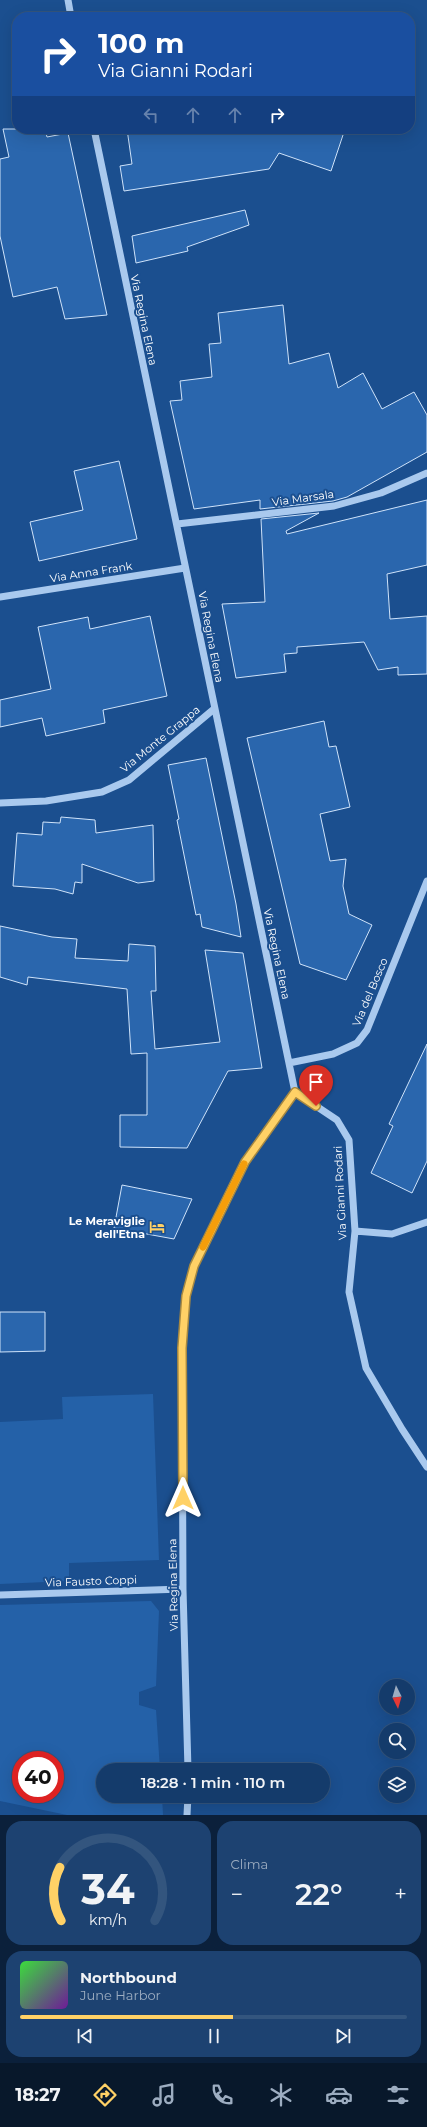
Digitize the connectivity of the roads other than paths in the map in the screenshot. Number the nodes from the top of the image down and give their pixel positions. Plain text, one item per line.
1 (68, 0) edge
2 (70, 12) edge
3 (95, 134) edge
4 (427, 473) edge
5 (177, 524) junction
6 (186, 568) junction
7 (0, 597) edge
8 (214, 709) junction
9 (0, 803) edge
10 (427, 881) edge
11 (289, 1063) junction
12 (295, 1092) junction
13 (427, 1222) edge
14 (355, 1231) junction
15 (427, 1467) edge
16 (183, 1588) junction
17 (0, 1595) edge
18 (188, 1763) edge
19 (188, 1803) edge
20 (187, 1815) edge

1 - 2 street
3 - 5 street, Via Regina Elena
4 - 5 street, Via Marsala
5 - 6 street, Via Regina Elena
6 - 7 street, Via Anna Frank
6 - 8 street, Via Regina Elena
8 - 9 street, Via Monte Grappa
8 - 11 street, Via Regina Elena
10 - 11 street, Via del Bosco
11 - 12 street, Via Regina Elena
12 - 14 street, Via Gianni Rodari
12 - 16 street, Via Regina Elena
13 - 14 street
14 - 15 street, Via Gianni Rodari
16 - 17 street, Via Fausto Coppi
16 - 18 street, Via Regina Elena
19 - 20 street

